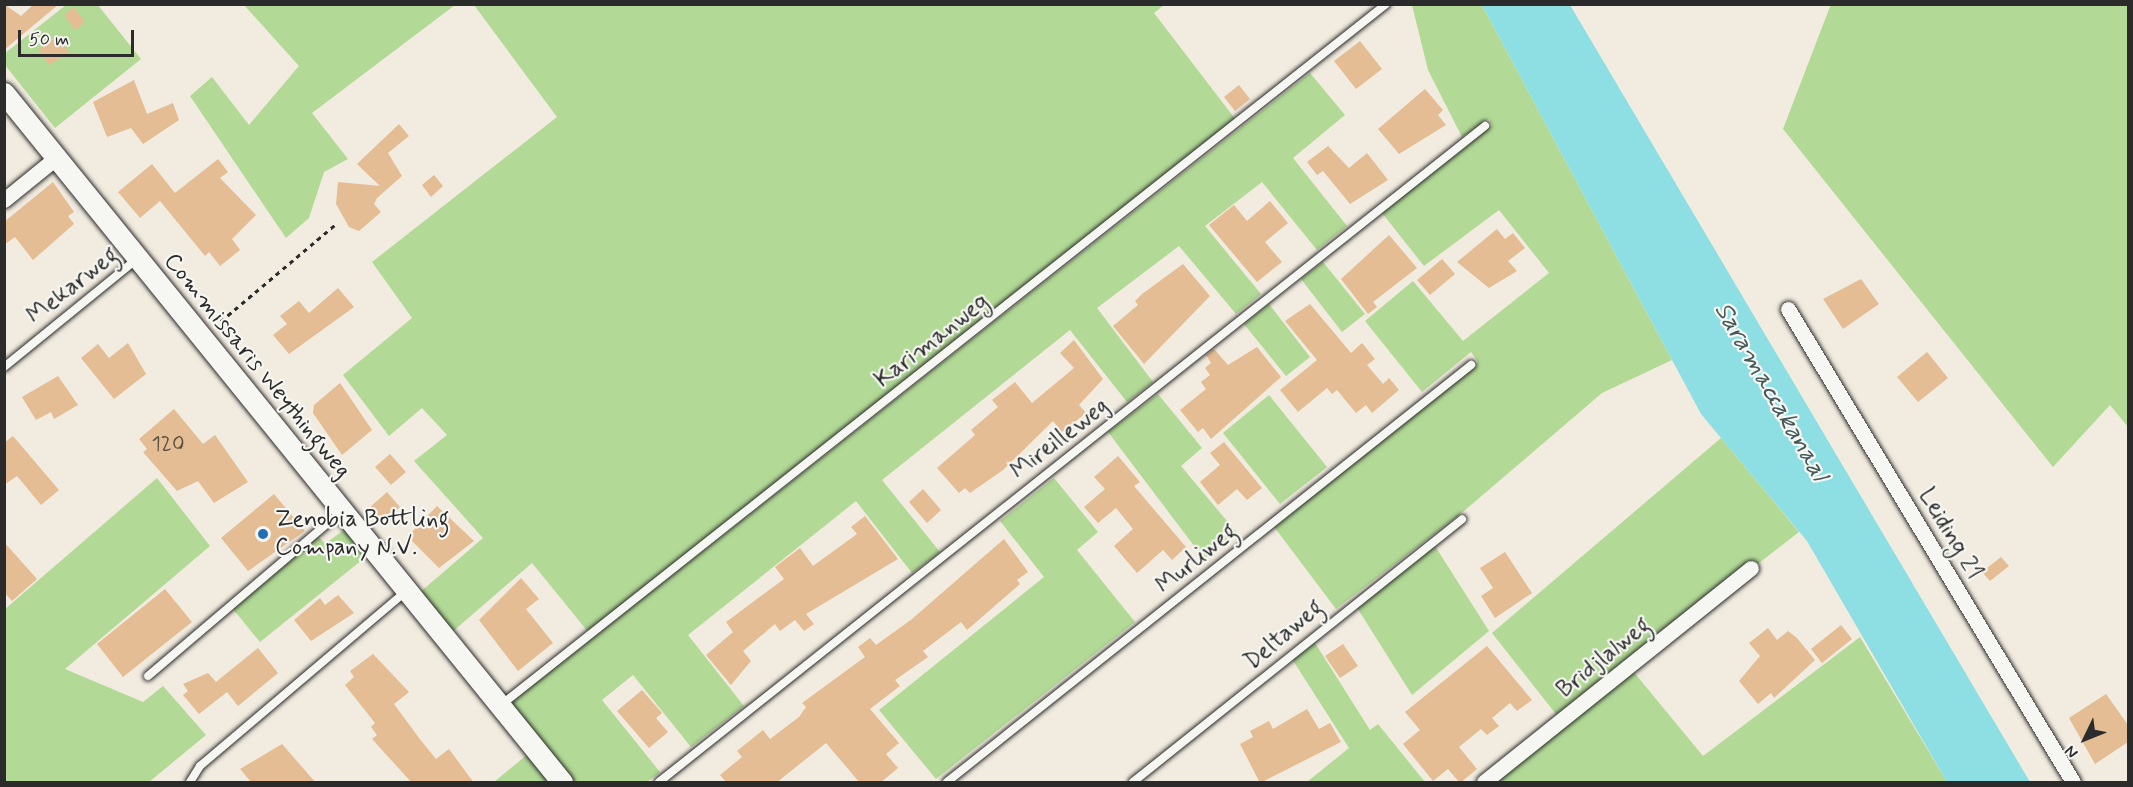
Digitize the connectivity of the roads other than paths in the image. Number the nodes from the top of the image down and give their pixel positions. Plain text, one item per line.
1 (1386, 4) edge
2 (4, 93) edge
3 (1485, 126) dead end
4 (57, 157) junction
5 (4, 200) edge
6 (139, 258) junction
7 (1788, 309) dead end
8 (1471, 365) dead end
9 (4, 367) edge
10 (341, 512) junction
11 (1462, 519) dead end
12 (1750, 568) dead end
13 (406, 591) junction
14 (148, 676) dead end
15 (500, 706) junction
16 (190, 783) edge
17 (562, 783) edge
18 (659, 783) edge
19 (947, 783) edge
20 (1133, 783) edge
21 (1484, 783) edge
22 (2073, 783) edge

1 - 15 lane, Karimanweg
2 - 4 main road, Commissaris Weythingweg
3 - 18 lane, Mireilleweg
4 - 5 street
4 - 6 main road, Commissaris Weythingweg
6 - 9 lane, Mekarweg
6 - 10 main road, Commissaris Weythingweg
7 - 22 street, Leiding 21
8 - 19 lane, Murliweg
10 - 13 main road, Commissaris Weythingweg
10 - 14 lane
11 - 20 lane, Deltaweg
12 - 21 street, Bridjlalweg
13 - 15 main road, Commissaris Weythingweg
13 - 16 lane
15 - 17 main road, Commissaris Weythingweg

